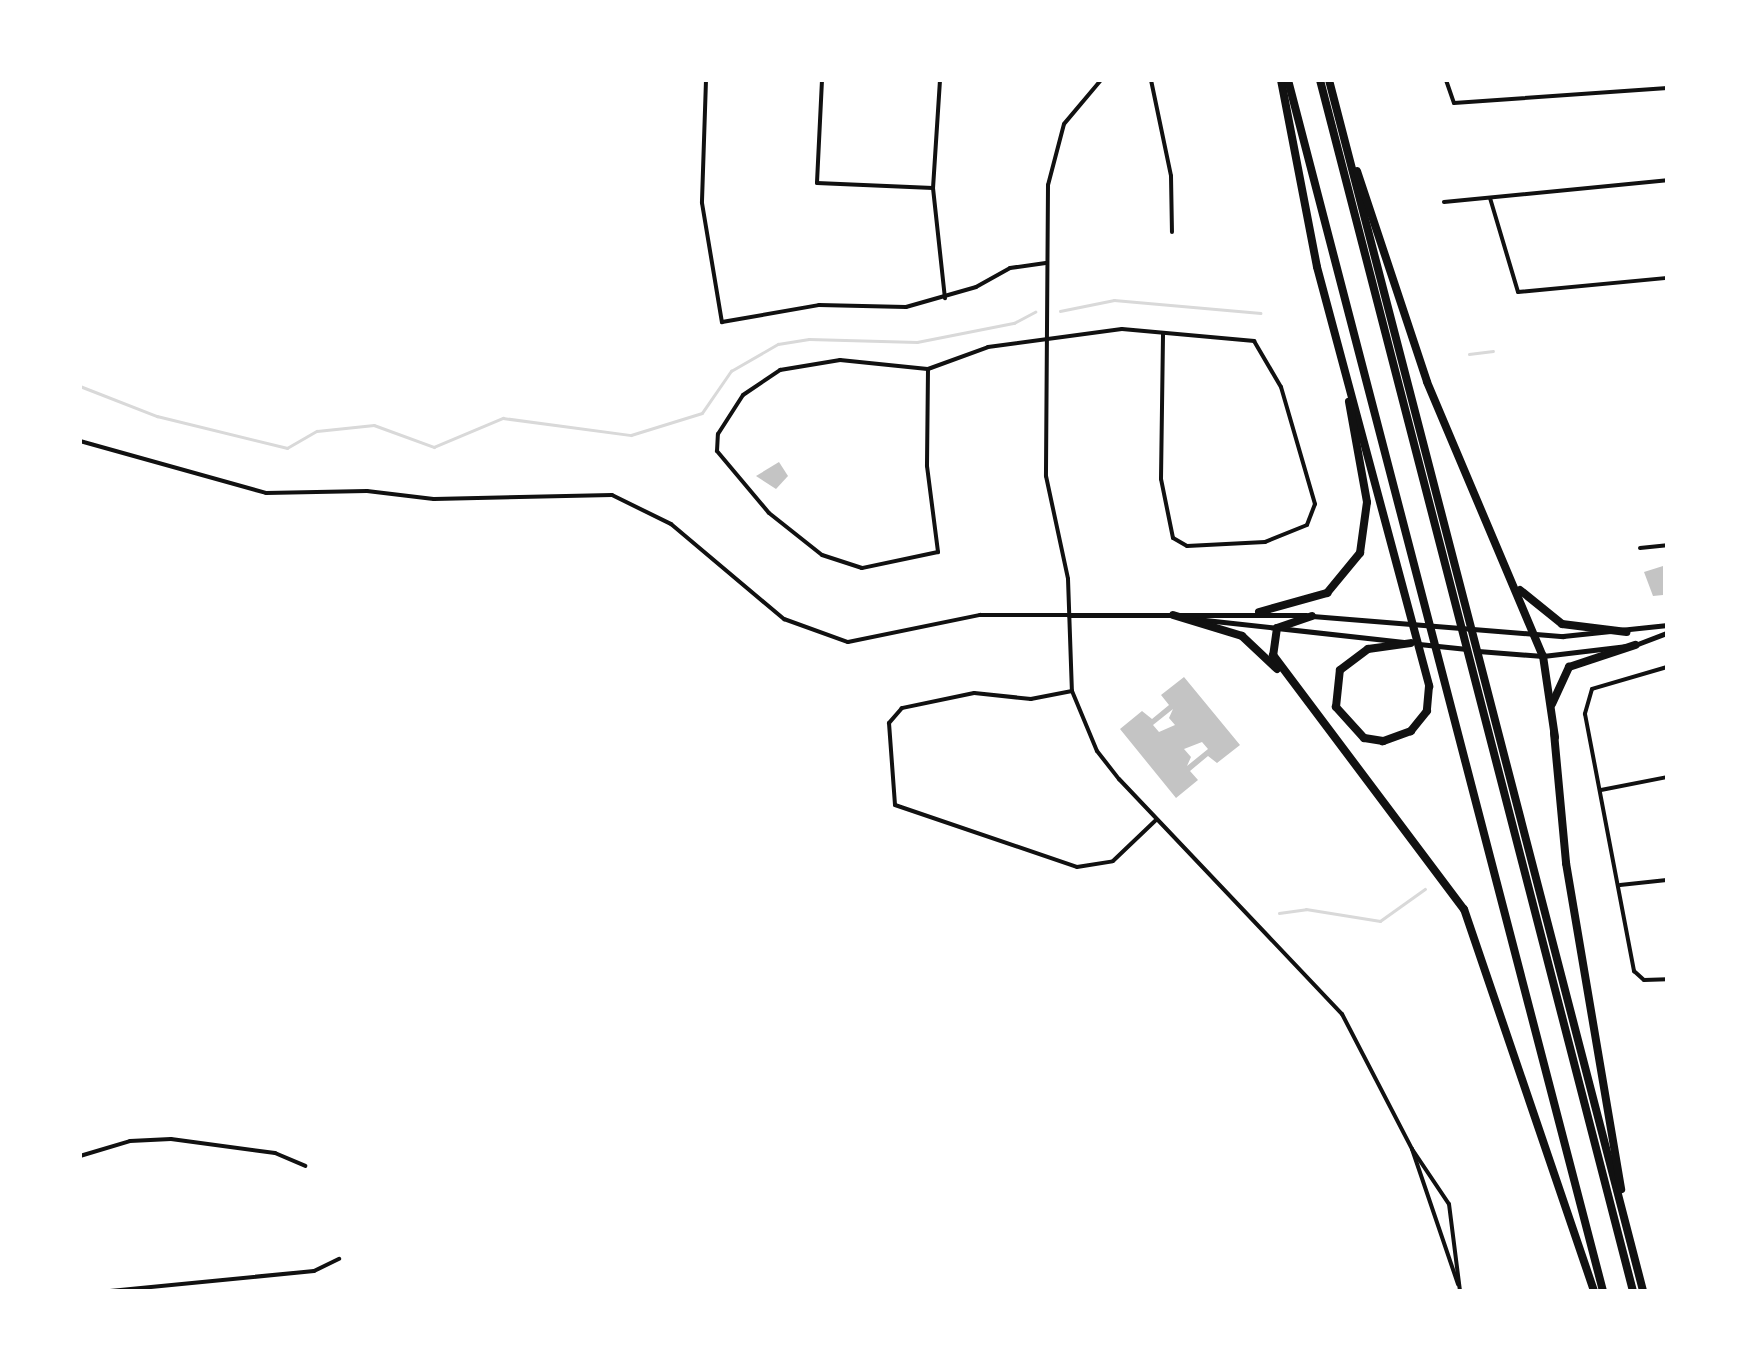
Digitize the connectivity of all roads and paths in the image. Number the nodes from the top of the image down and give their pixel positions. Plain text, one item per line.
1 (706, 80) edge
2 (822, 80) edge
3 (940, 80) edge
4 (1100, 80) edge
5 (1151, 80) edge
6 (1284, 80) edge
7 (1320, 80) edge
8 (1329, 80) edge
9 (1446, 80) edge
10 (1667, 88) edge
11 (1334, 100) junction
12 (1667, 180) edge
13 (933, 188) junction
14 (1490, 198) junction
15 (1444, 202) dead end
16 (1172, 232) dead end
17 (1046, 263) junction
18 (1667, 278) edge
19 (945, 298) junction
20 (1164, 333) junction
21 (1047, 340) junction
22 (1338, 349) junction
23 (928, 369) junction
24 (80, 441) edge
25 (1667, 545) edge
26 (1640, 548) dead end
27 (1448, 559) junction
28 (1518, 587) junction
29 (1259, 612) junction
30 (1069, 615) junction
31 (1173, 615) junction
32 (1312, 616) junction
33 (1667, 624) edge
34 (1277, 628) junction
35 (1626, 632) junction
36 (1667, 633) edge
37 (1531, 634) junction
38 (1410, 643) junction
39 (1634, 645) junction
40 (1543, 656) junction
41 (1667, 667) edge
42 (1477, 669) junction
43 (1290, 683) junction
44 (1072, 691) junction
45 (1555, 736) junction
46 (1667, 778) edge
47 (1601, 790) junction
48 (1158, 819) junction
49 (1667, 880) edge
50 (1620, 886) junction
51 (1667, 979) edge
52 (1412, 1149) junction
53 (80, 1156) edge
54 (304, 1166) dead end
55 (1438, 1187) junction
56 (1424, 1196) junction
57 (1453, 1222) junction
58 (1626, 1223) junction
59 (1439, 1226) junction
60 (339, 1259) dead end
61 (1459, 1288) edge
62 (110, 1291) edge
63 (1594, 1291) edge
64 (1602, 1291) edge
65 (1633, 1291) edge
66 (1644, 1291) edge

1 - 19 street
2 - 13 street
3 - 13 street
4 - 17 street
5 - 16 street
6 - 22 highway
6 - 64 highway
7 - 27 highway
8 - 11 highway
9 - 10 street
11 - 27 highway
11 - 28 highway
12 - 14 street
13 - 19 street
14 - 15 street
14 - 18 street
17 - 19 street
17 - 21 street
20 - 20 street
20 - 21 street
21 - 23 street
21 - 30 street
22 - 29 highway
22 - 38 highway
23 - 23 street
24 - 30 street
25 - 26 street
27 - 42 highway
28 - 35 highway
28 - 37 highway
29 - 31 main road
29 - 32 main road
30 - 31 main road
30 - 44 street
31 - 34 main road
31 - 43 highway
32 - 34 highway
32 - 37 main road
33 - 35 main road
34 - 38 main road
34 - 43 highway
35 - 37 main road
36 - 39 main road
37 - 40 highway
38 - 40 main road
39 - 40 main road
39 - 45 highway
40 - 45 highway
41 - 47 street
42 - 58 highway
42 - 65 highway
43 - 63 highway
44 - 48 street
44 - 48 street
45 - 58 highway
46 - 47 street
47 - 50 street
48 - 52 street
49 - 50 street
50 - 51 street
52 - 55 street
52 - 56 street
53 - 54 street
55 - 56 street
55 - 57 street
56 - 59 street
57 - 59 street
57 - 61 street
58 - 66 highway
59 - 61 street
60 - 62 street

